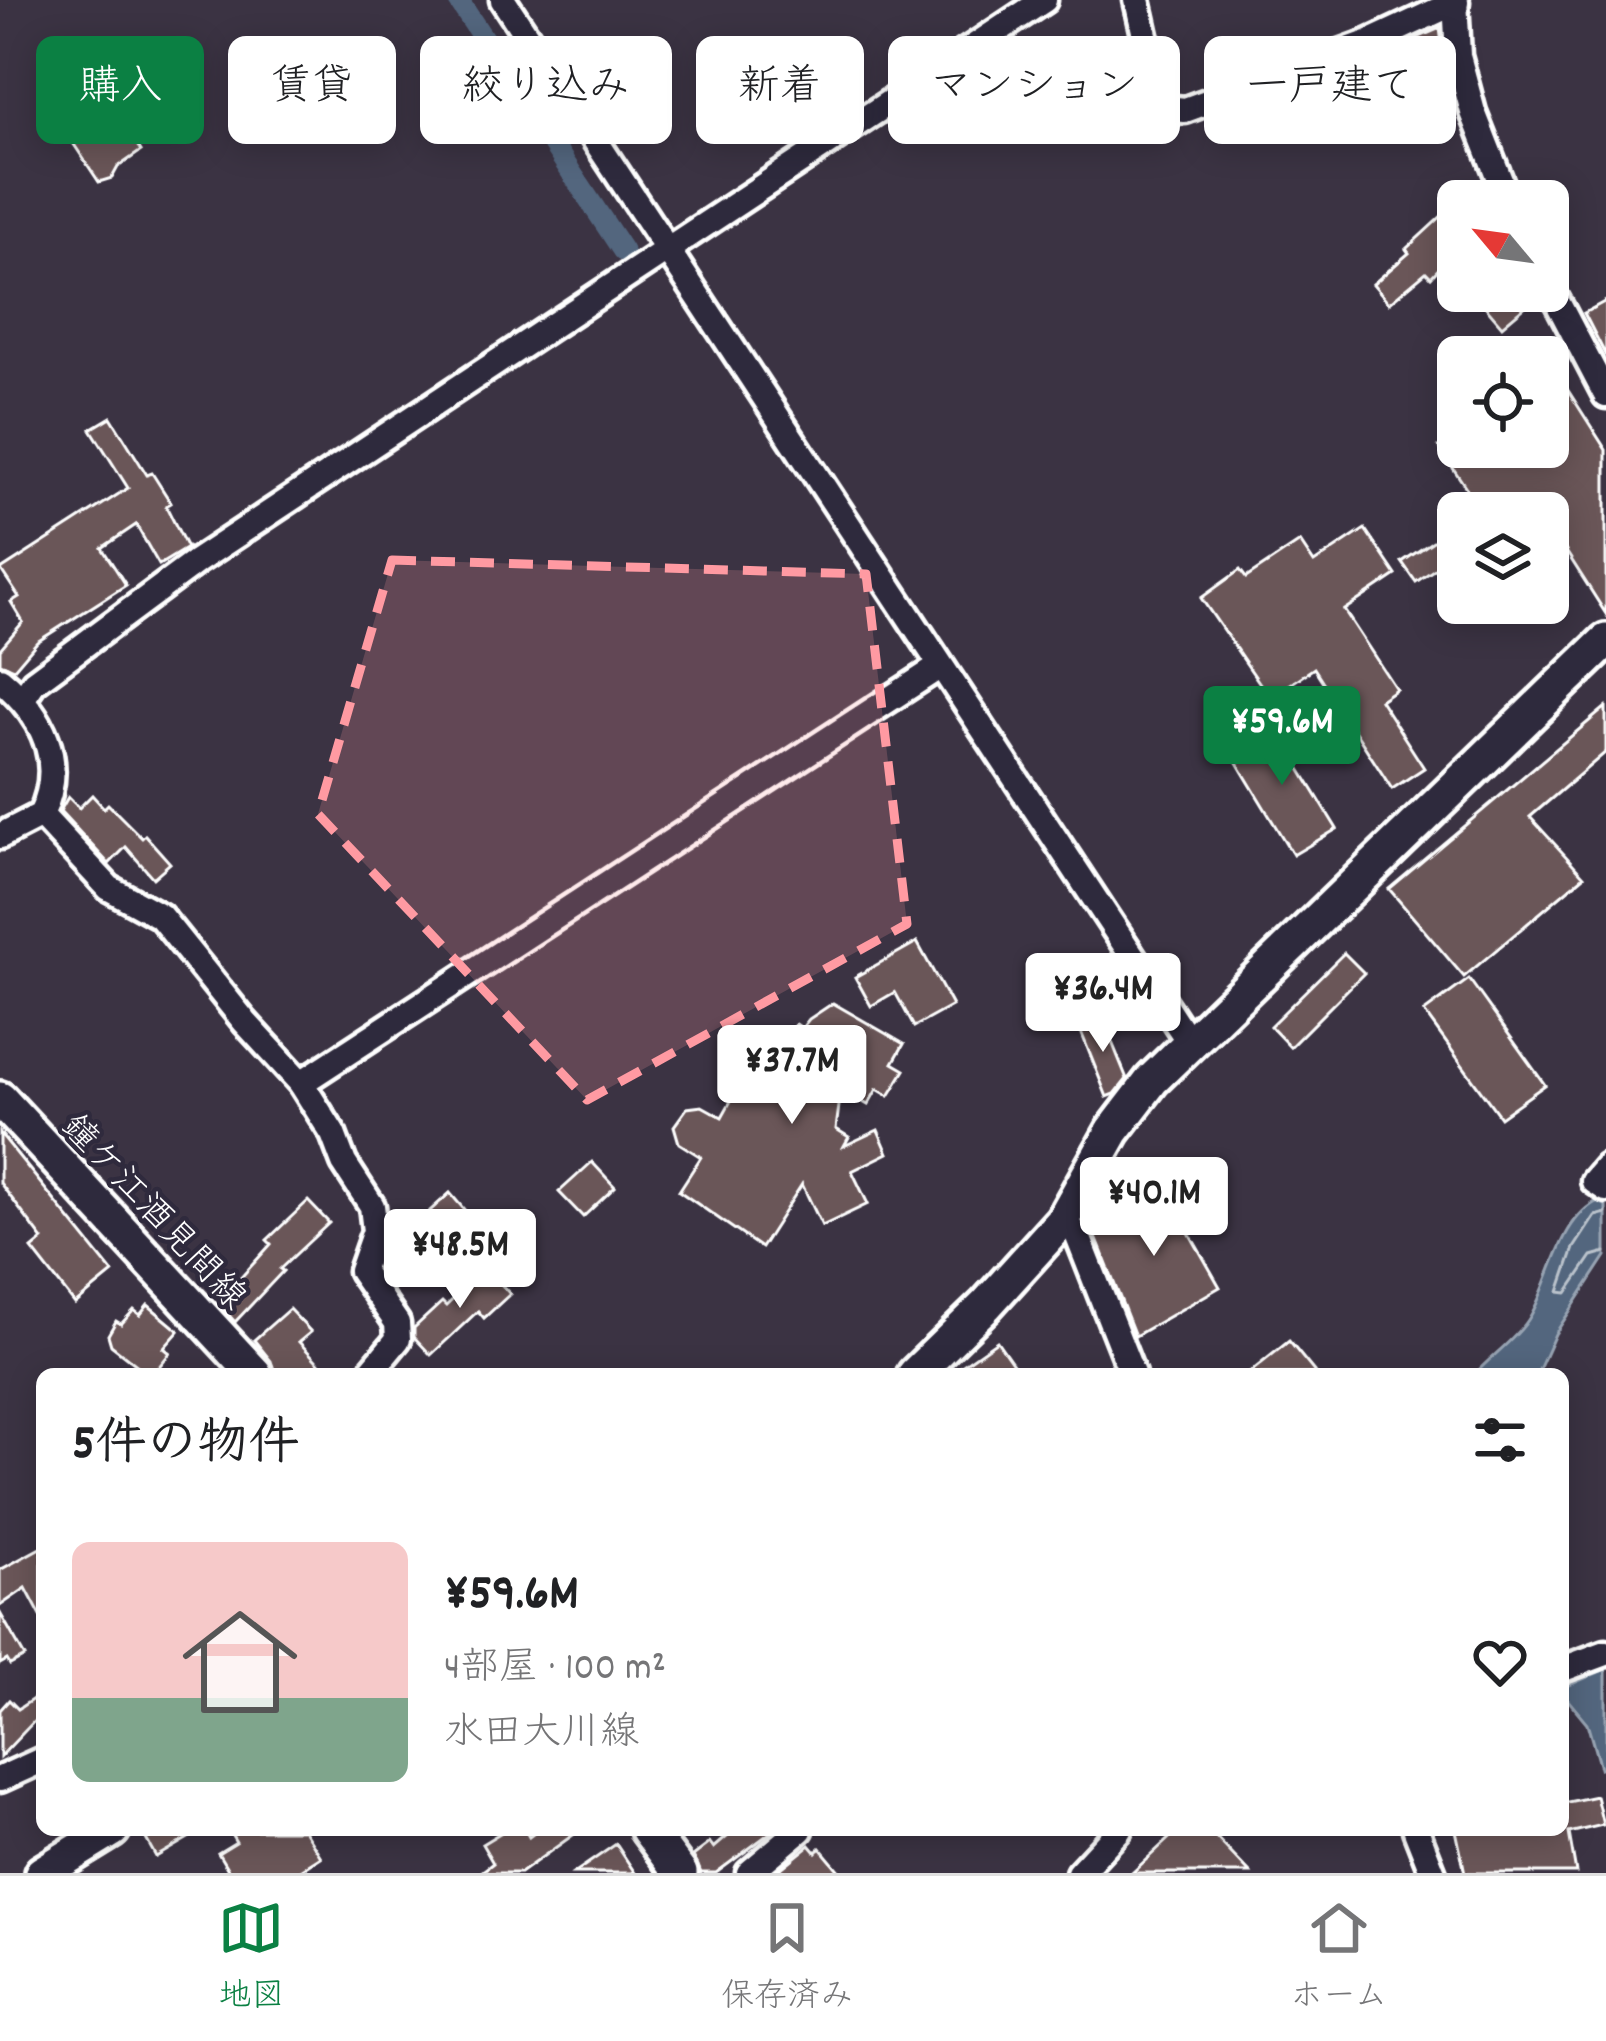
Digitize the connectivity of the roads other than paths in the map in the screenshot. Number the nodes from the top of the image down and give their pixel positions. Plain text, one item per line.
1 (503, 0) edge
2 (1044, 0) edge
3 (1136, 0) edge
4 (1455, 1) edge
5 (1500, 180) edge
6 (666, 249) junction
7 (1563, 312) edge
8 (1606, 395) edge
9 (1606, 641) edge
10 (939, 667) junction
11 (0, 679) edge
12 (22, 698) junction
13 (41, 815) junction
14 (0, 836) edge
15 (1189, 1042) junction
16 (301, 1083) junction
17 (0, 1099) edge
18 (1606, 1167) edge
19 (1606, 1189) edge
20 (1063, 1220) junction
21 (249, 1368) edge
22 (374, 1368) edge
23 (921, 1368) edge
24 (1130, 1368) edge
25 (1606, 1653) edge
26 (1569, 1667) edge
27 (36, 1763) edge
28 (0, 1779) edge
29 (102, 1836) edge
30 (652, 1836) edge
31 (793, 1836) edge
32 (1113, 1836) edge
33 (1418, 1836) edge
34 (42, 1873) edge
35 (680, 1873) edge
36 (748, 1873) edge
37 (1079, 1873) edge
38 (1433, 1873) edge

1 - 6 street
2 - 6 street
3 - 4 street
4 - 5 street
6 - 10 street
6 - 12 street
7 - 8 street
9 - 15 main road
10 - 15 street
10 - 16 street
11 - 12 street
12 - 13 street
13 - 14 street
13 - 16 street
15 - 20 main road
16 - 22 street
17 - 21 main road, 鐘ケ江酒見間線
18 - 19 street
20 - 23 main road
20 - 24 street
25 - 26 street
27 - 28 street
29 - 34 main road
30 - 35 main road
31 - 36 street
32 - 37 street
33 - 38 street

